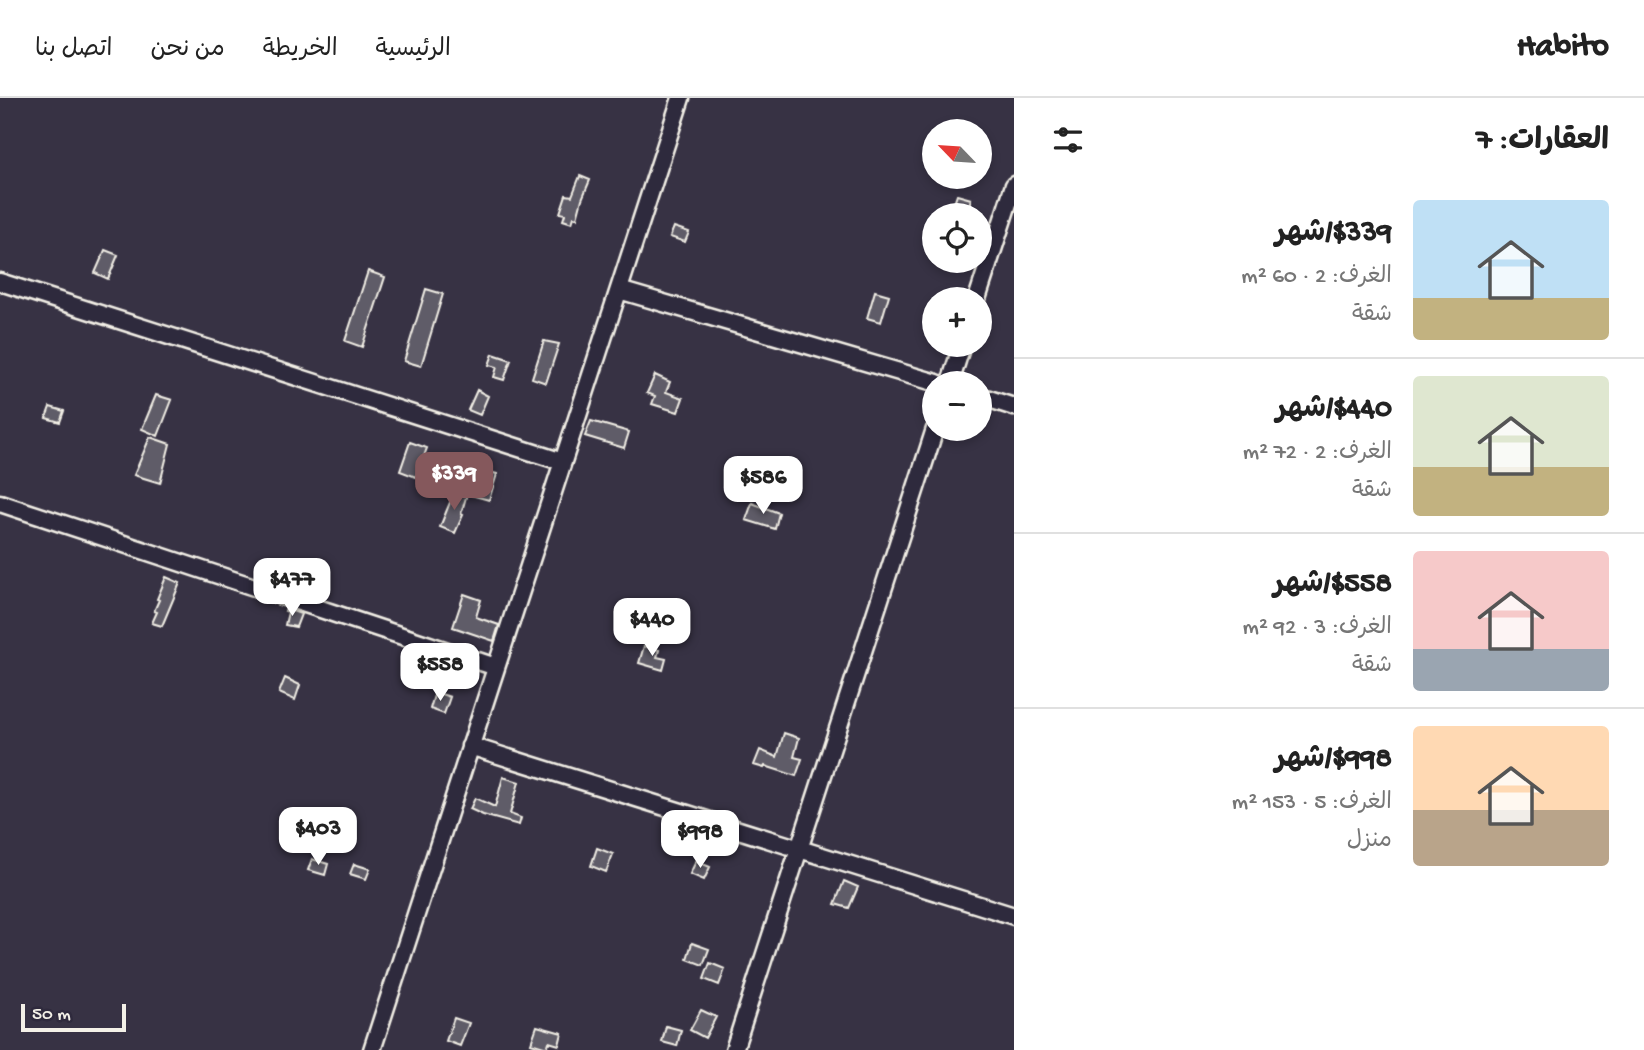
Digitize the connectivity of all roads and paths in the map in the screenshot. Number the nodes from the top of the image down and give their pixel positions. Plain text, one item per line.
1 (681, 98) edge
2 (1014, 185) edge
3 (0, 282) edge
4 (981, 287) edge
5 (619, 290) junction
6 (922, 379) edge
7 (992, 401) edge
8 (1014, 407) edge
9 (931, 441) edge
10 (563, 462) junction
11 (0, 503) edge
12 (496, 667) junction
13 (470, 746) junction
14 (799, 849) junction
15 (1014, 916) edge
16 (372, 1050) edge
17 (734, 1050) edge

1 - 5 street
2 - 4 street
3 - 10 street
5 - 6 street
5 - 10 street
7 - 8 street
9 - 14 street
10 - 12 street
11 - 12 street
12 - 13 street
13 - 14 street
13 - 16 street
14 - 15 street
14 - 17 street

